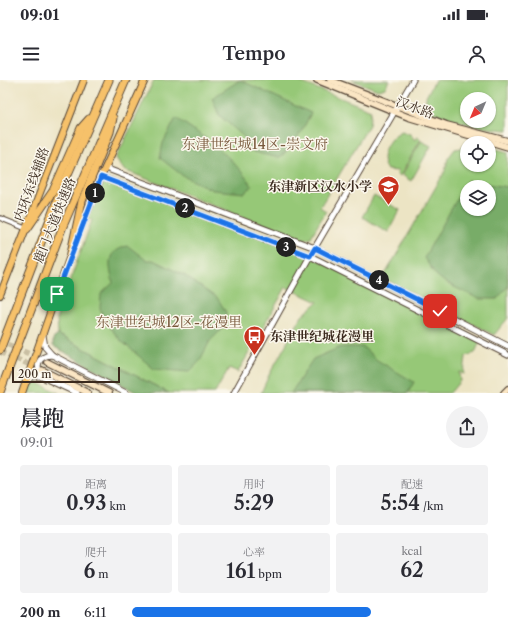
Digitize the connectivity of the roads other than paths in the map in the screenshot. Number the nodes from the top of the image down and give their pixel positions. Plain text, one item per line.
1 (84, 80) edge
2 (109, 80) edge
3 (126, 80) edge
4 (145, 80) edge
5 (317, 80) edge
6 (330, 80) edge
7 (412, 80) edge
8 (116, 103) junction
9 (395, 109) junction
10 (95, 111) junction
11 (508, 141) edge
12 (508, 147) edge
13 (105, 168) junction
14 (101, 177) junction
15 (0, 218) edge
16 (27, 229) junction
17 (315, 248) junction
18 (71, 253) junction
19 (310, 256) junction
20 (0, 295) edge
21 (43, 335) junction
22 (508, 346) edge
23 (0, 350) edge
24 (52, 355) junction
25 (508, 355) edge
26 (47, 362) tunnel mouth
27 (42, 370) tunnel mouth
28 (44, 378) junction
29 (25, 384) junction
30 (508, 389) edge
31 (0, 392) edge
32 (22, 393) edge
33 (77, 393) edge
34 (88, 393) edge
35 (109, 393) edge
36 (126, 393) edge
37 (234, 393) edge
38 (504, 393) edge

1 - 16 main road, 内环东线辅路
2 - 10 highway, 鹿门大道快速路
3 - 8 highway, 鹿门大道快速路
4 - 13 main road
5 - 9 main road, 汉水路
6 - 9 main road, 汉水路
7 - 9 street
8 - 18 highway
8 - 31 highway, 鹿门大道快速路
9 - 11 main road, 汉水路
9 - 12 main road, 汉水路
9 - 17 street
10 - 16 highway
10 - 23 highway, 鹿门大道快速路
13 - 14 main road
13 - 17 street
14 - 18 main road
14 - 19 street
15 - 16 street
16 - 20 main road, 内环东线辅路
17 - 19 street
17 - 22 street
18 - 21 main road
19 - 25 street
19 - 37 street
21 - 24 street
21 - 29 main road
24 - 28 street
24 - 36 street
26 - 35 main road
27 - 34 main road
28 - 29 street
28 - 33 street
29 - 32 main road
30 - 38 main road

